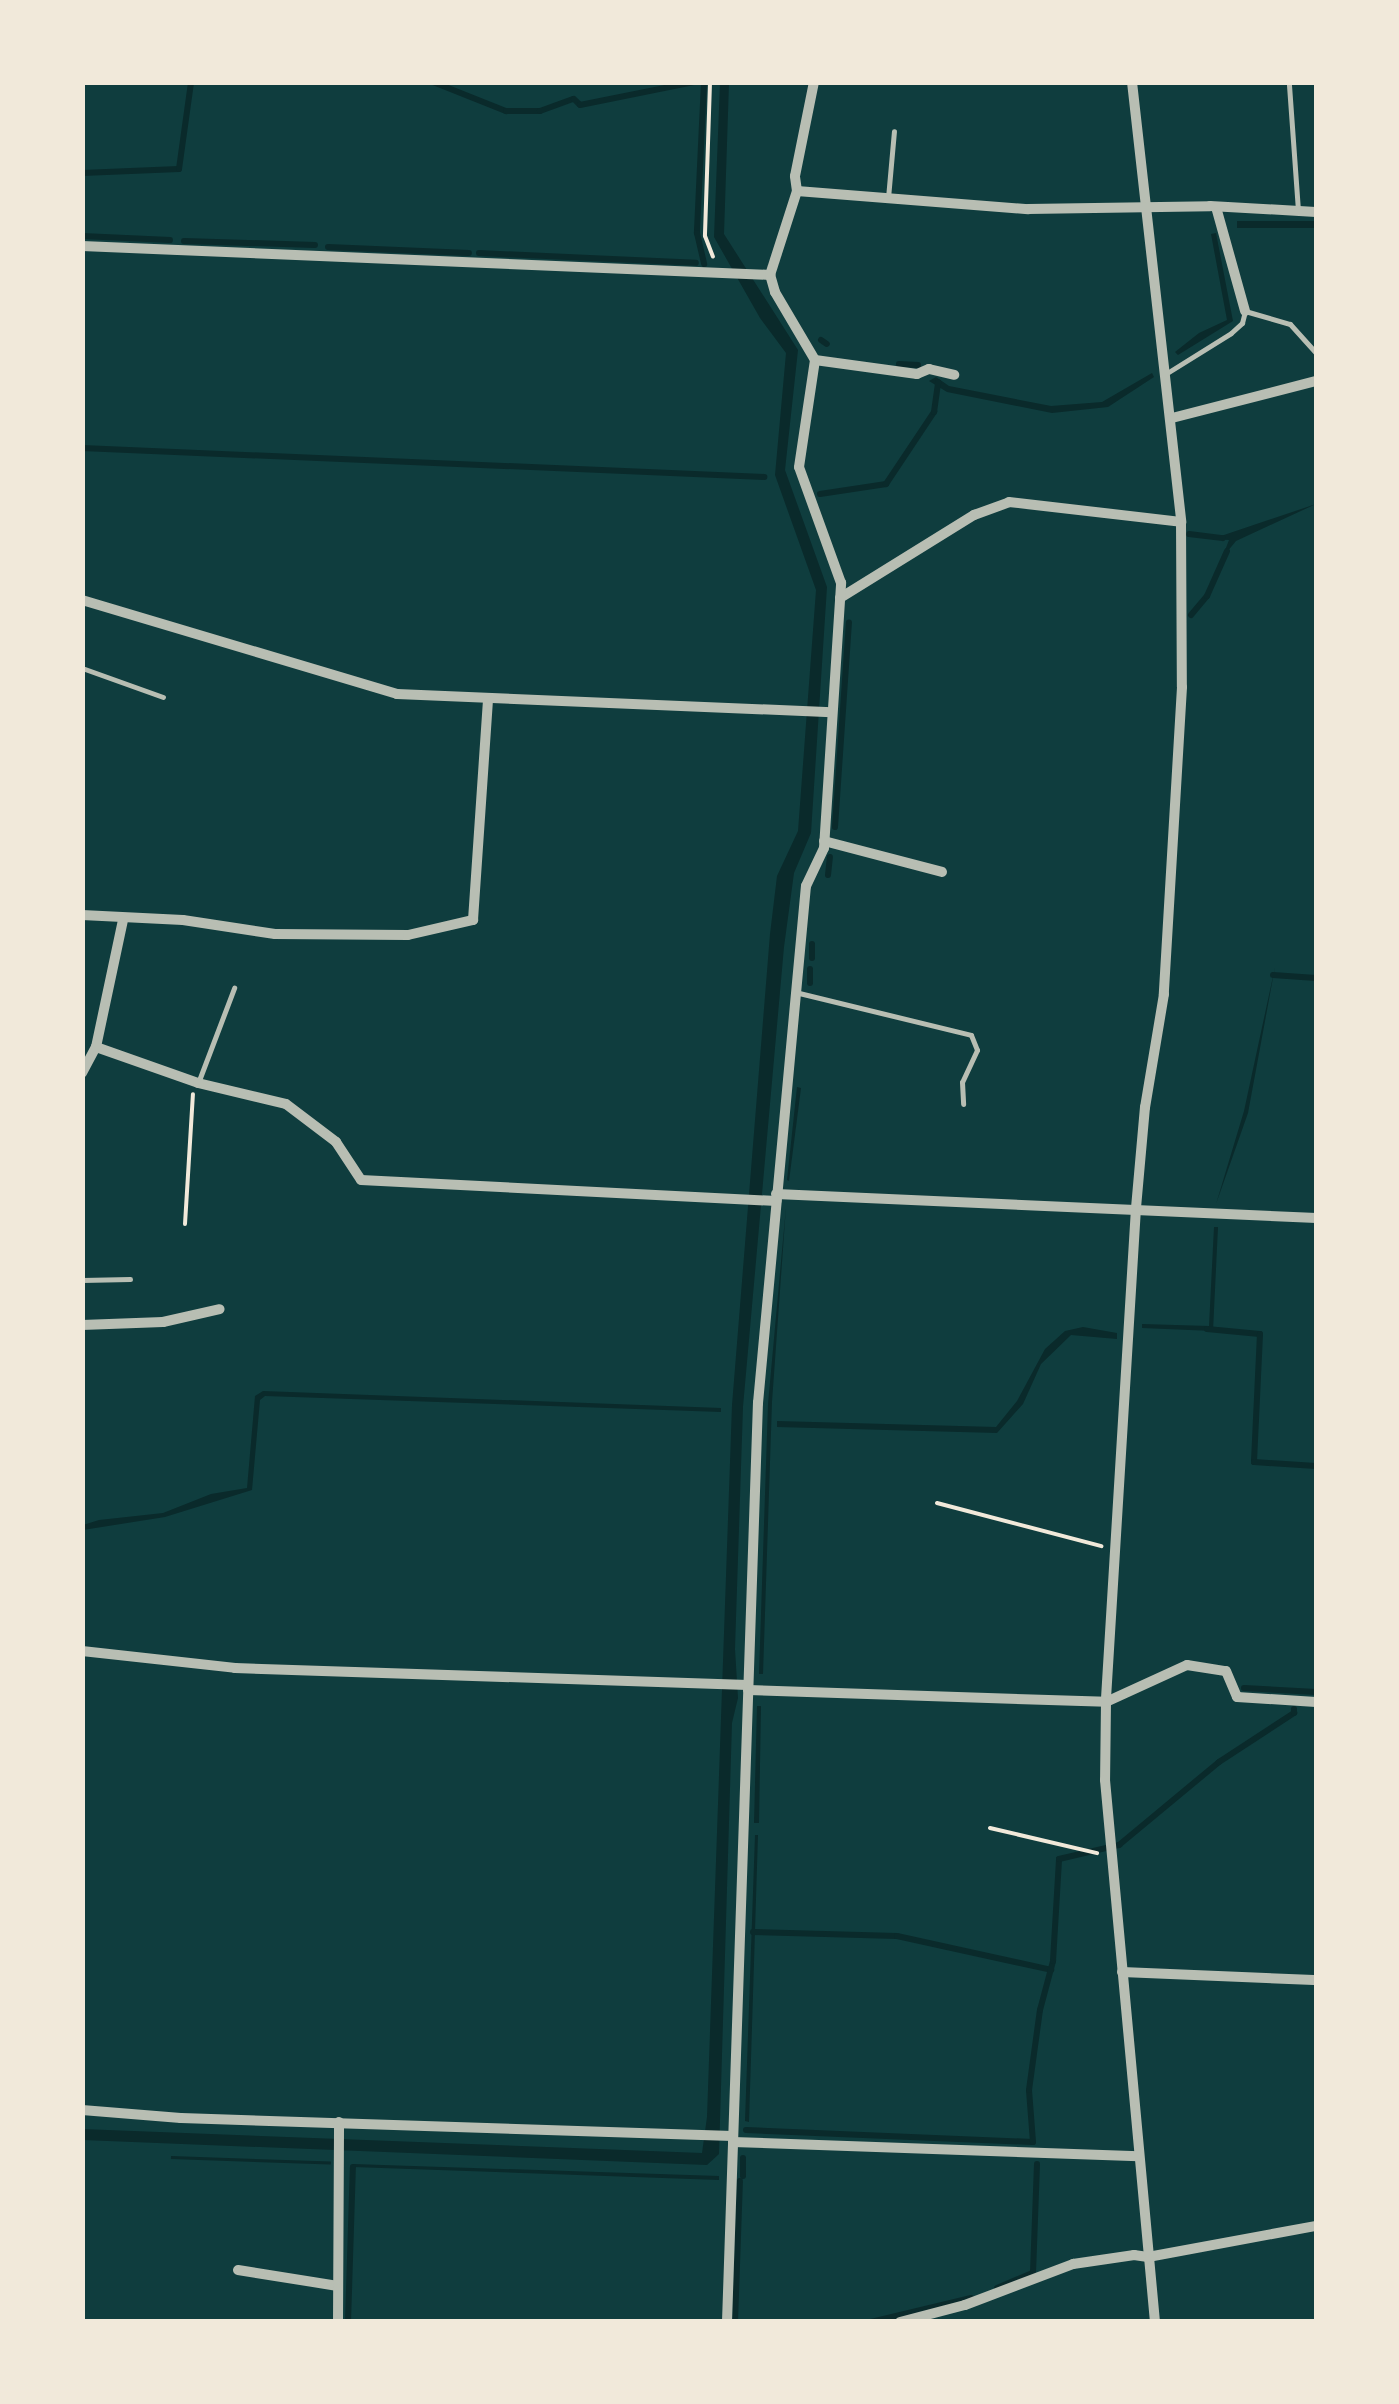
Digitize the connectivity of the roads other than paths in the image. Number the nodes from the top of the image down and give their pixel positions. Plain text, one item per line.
1 (814, 82) edge
2 (1132, 82) edge
3 (1289, 85) dead end
4 (894, 131) dead end
5 (796, 191) junction
6 (888, 198) junction
7 (1216, 206) junction
8 (1146, 208) junction
9 (1298, 212) junction
10 (1316, 212) edge
11 (82, 246) edge
12 (770, 275) junction
13 (1245, 311) junction
14 (1316, 353) edge
15 (814, 360) junction
16 (1166, 372) junction
17 (954, 376) dead end
18 (1316, 381) edge
19 (1172, 418) junction
20 (1180, 522) junction
21 (840, 598) junction
22 (82, 600) edge
23 (82, 668) edge
24 (163, 697) dead end
25 (488, 699) junction
26 (827, 711) junction
27 (824, 841) junction
28 (942, 872) dead end
29 (82, 914) edge
30 (123, 920) junction
31 (234, 988) dead end
32 (796, 992) junction
33 (96, 1047) junction
34 (82, 1073) edge
35 (196, 1082) junction
36 (963, 1104) dead end
37 (776, 1198) junction
38 (1136, 1208) junction
39 (1316, 1218) edge
40 (130, 1279) dead end
41 (82, 1280) edge
42 (220, 1309) dead end
43 (82, 1326) edge
44 (82, 1652) edge
45 (745, 1687) junction
46 (1106, 1702) junction
47 (1316, 1702) edge
48 (1122, 1972) junction
49 (1314, 1980) dead end
50 (82, 2110) edge
51 (339, 2122) junction
52 (729, 2138) junction
53 (1139, 2156) junction
54 (1316, 2226) edge
55 (1148, 2257) junction
56 (238, 2270) dead end
57 (338, 2286) junction
58 (338, 2322) edge
59 (727, 2322) edge
60 (900, 2322) edge
61 (1155, 2322) edge

1 - 5 street
2 - 8 street
3 - 9 lane
4 - 6 lane
5 - 6 street
5 - 12 street
6 - 8 street
7 - 8 street
7 - 9 street
7 - 13 street
8 - 16 street
9 - 10 street
11 - 12 street
12 - 15 street
13 - 14 lane
13 - 16 lane
15 - 17 street
15 - 21 street
16 - 19 street
18 - 19 street
19 - 20 street
20 - 21 street
20 - 38 street
21 - 26 street
22 - 25 street
23 - 24 lane
25 - 26 street
25 - 30 street
26 - 27 street
27 - 28 street
27 - 32 street
29 - 30 street
30 - 33 street
31 - 35 lane
32 - 36 lane
32 - 37 street
33 - 34 street
33 - 35 street
35 - 37 street
37 - 38 street
37 - 45 street
38 - 39 street
38 - 46 street
40 - 41 lane
42 - 43 street
44 - 45 street
45 - 46 street
45 - 52 street
46 - 47 street
46 - 48 street
48 - 49 street
48 - 53 street
50 - 51 street
51 - 52 street
51 - 57 street
52 - 53 street
52 - 59 street
53 - 55 street
54 - 55 street
55 - 60 street
55 - 61 street
56 - 57 street
57 - 58 street

